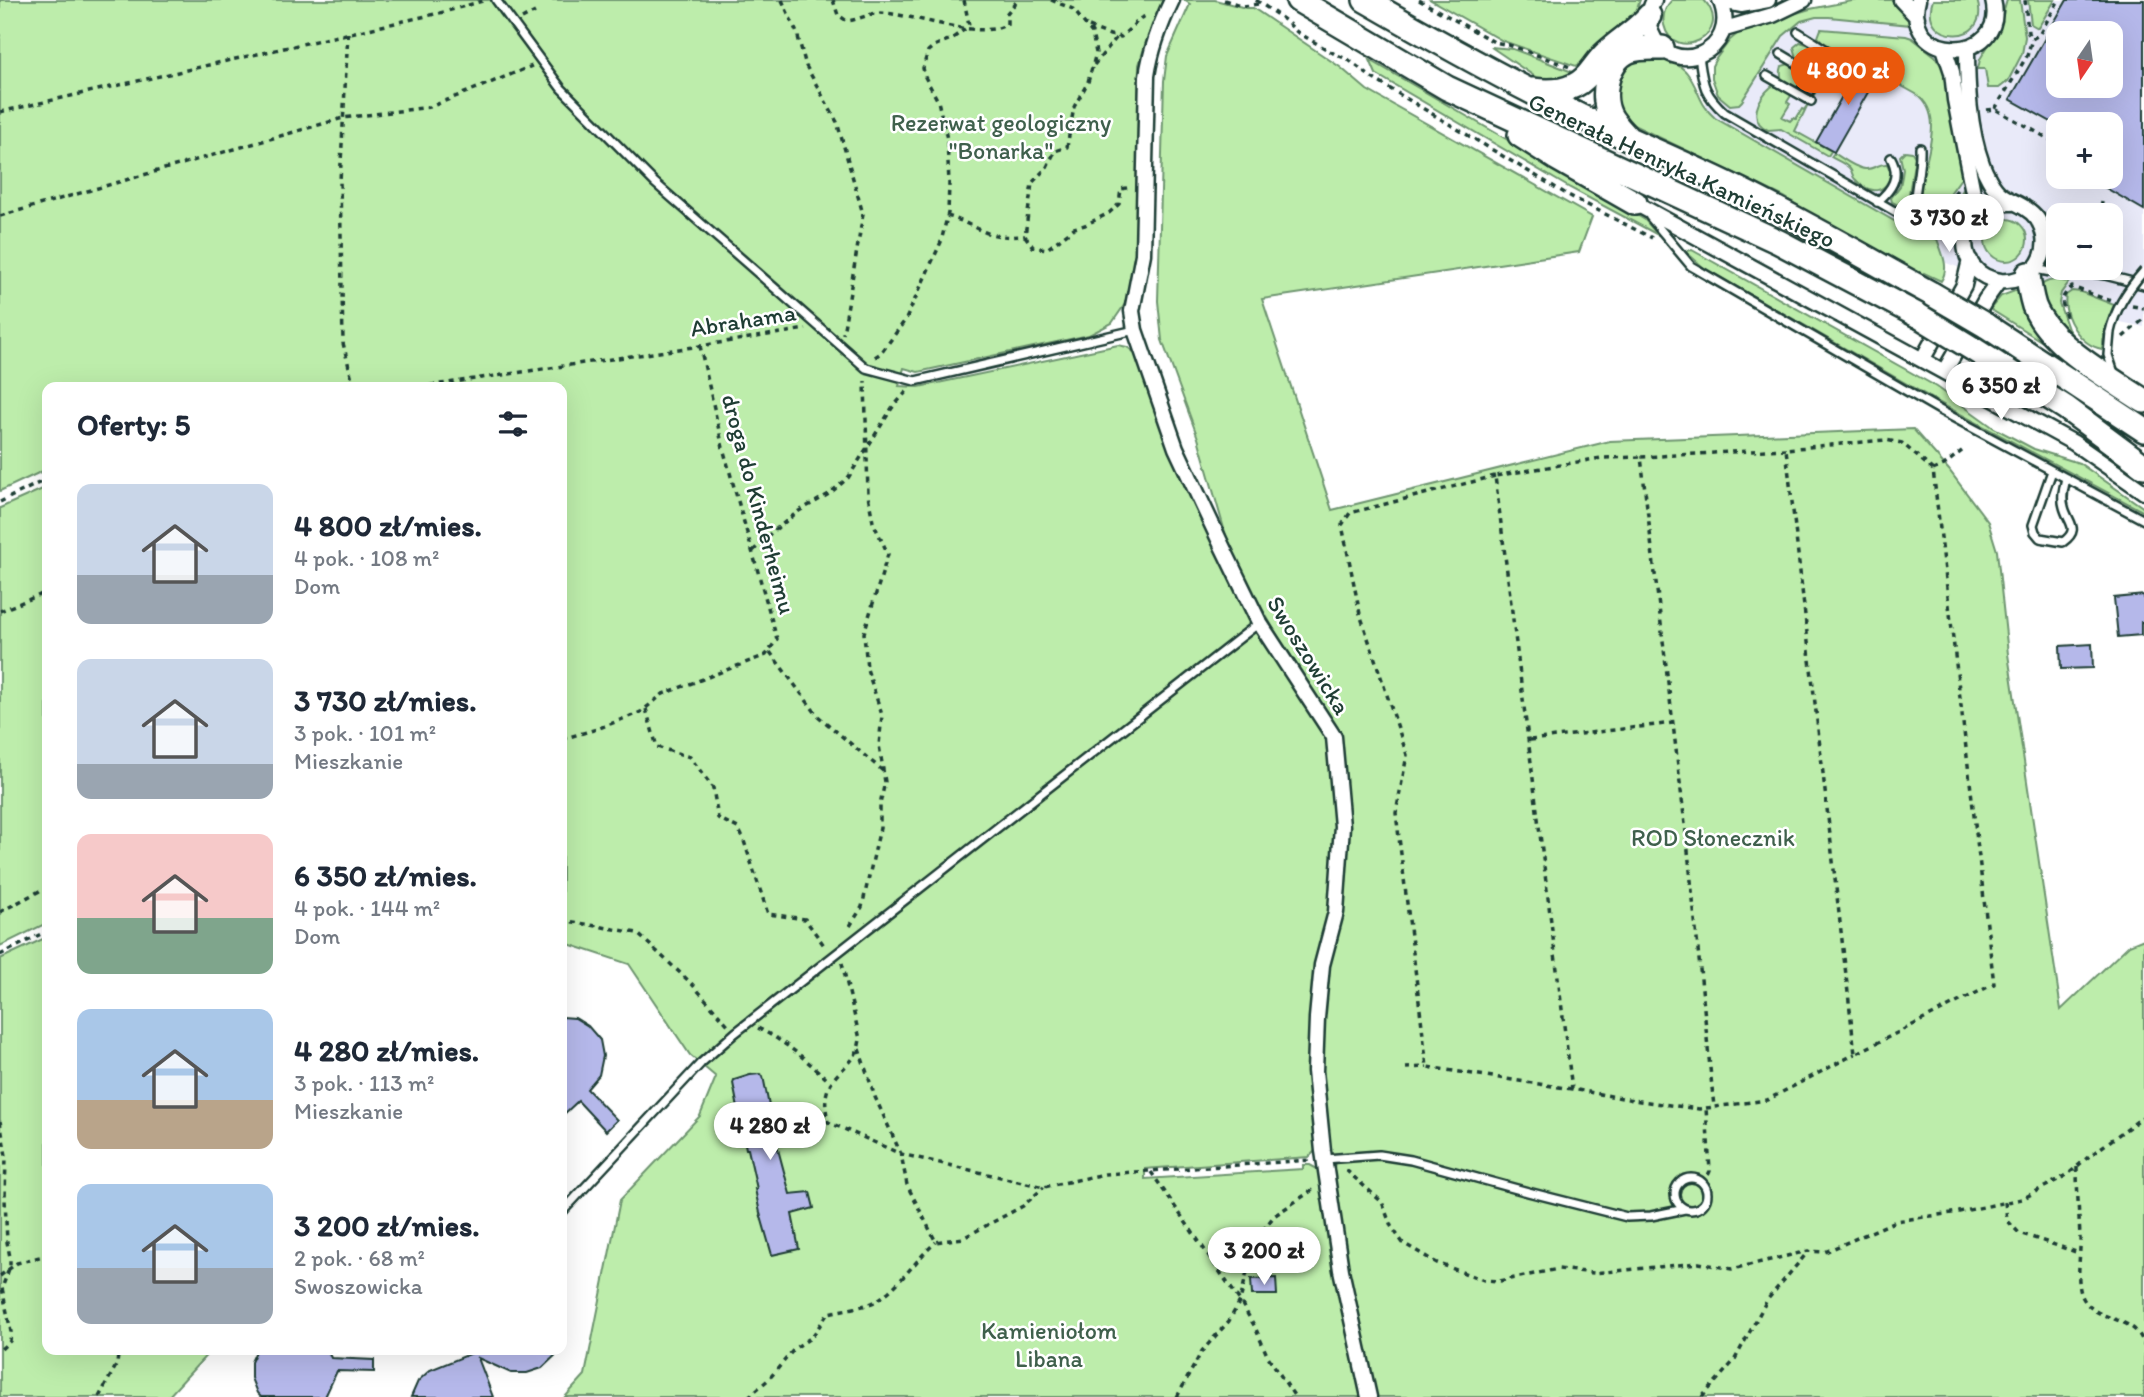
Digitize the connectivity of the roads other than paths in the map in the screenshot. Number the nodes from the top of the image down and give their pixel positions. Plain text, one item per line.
1 (496, 0) edge
2 (1172, 0) edge
3 (1298, 0) edge
4 (1365, 0) edge
5 (1768, 0) edge
6 (1804, 0) edge
7 (1901, 0) edge
8 (1918, 0) edge
9 (2001, 0) edge
10 (1721, 1) edge
11 (1994, 7) edge
12 (1651, 8) edge
13 (1917, 17) junction
14 (1725, 29) junction
15 (1798, 33) dead end
16 (1662, 48) junction
17 (1944, 48) junction
18 (1967, 48) junction
19 (1781, 54) dead end
20 (1699, 56) junction
21 (1836, 56) dead end
22 (1767, 76) dead end
23 (1824, 79) dead end
24 (1447, 88) junction
25 (1529, 90) junction
26 (1811, 101) dead end
27 (1628, 139) junction
28 (1920, 148) dead end
29 (1891, 158) dead end
30 (1877, 202) junction
31 (2012, 202) junction
32 (1635, 203) junction
33 (1977, 213) junction
34 (1914, 222) junction
35 (2045, 237) joint
36 (1965, 239) junction
37 (1970, 260) junction
38 (2144, 271) edge
39 (2031, 272) junction
40 (2046, 273) edge
41 (2123, 280) edge
42 (1999, 281) junction
43 (2144, 285) edge
44 (1135, 330) junction
45 (1922, 360) junction
46 (1944, 372) junction
47 (2117, 383) junction
48 (2144, 401) edge
49 (2144, 430) edge
50 (2144, 466) edge
51 (2052, 471) junction
52 (2066, 478) junction
53 (2144, 492) edge
54 (2144, 520) edge
55 (1259, 622) junction
56 (1324, 1160) junction
57 (567, 1207) edge
58 (1685, 1209) junction
59 (1369, 1397) edge

1 - 44 lane, Abrahama
2 - 44 street, Swoszowicka
3 - 24 main road, Generała Henryka Kamieńskiego
4 - 25 main road, Generała Henryka Kamieńskiego
5 - 10 street
6 - 14 street
7 - 13 street
8 - 13 street
9 - 11 lane
10 - 14 street
11 - 18 street
12 - 16 street
12 - 25 main road
13 - 17 street
14 - 20 street
15 - 21 lane
16 - 20 street
16 - 27 main road
17 - 18 street
17 - 33 street
18 - 31 street
19 - 23 lane
20 - 30 lane
22 - 26 lane
24 - 32 main road
24 - 50 main road, Generała Henryka Kamieńskiego, bridge
25 - 27 main road, Generała Henryka Kamieńskiego
27 - 49 main road, Generała Henryka Kamieńskiego, bridge
28 - 34 lane
29 - 30 lane
30 - 34 lane
31 - 33 street
31 - 35 street
32 - 45 street, Generała Henryka Kamieńskiego
32 - 51 lane
33 - 36 street
34 - 36 lane
35 - 39 street
36 - 37 street
37 - 42 street
37 - 45 street
38 - 47 lane, bridge
39 - 40 lane
39 - 42 street
39 - 47 main road
41 - 43 lane
42 - 46 street
44 - 55 street, Swoszowicka
45 - 46 street, Generała Henryka Kamieńskiego
46 - 53 street, Generała Henryka Kamieńskiego
47 - 48 main road
51 - 52 lane
51 - 52 lane
52 - 54 lane
55 - 56 street, Swoszowicka
55 - 57 lane
56 - 58 lane
56 - 59 street, Swoszowicka
58 - 58 lane

